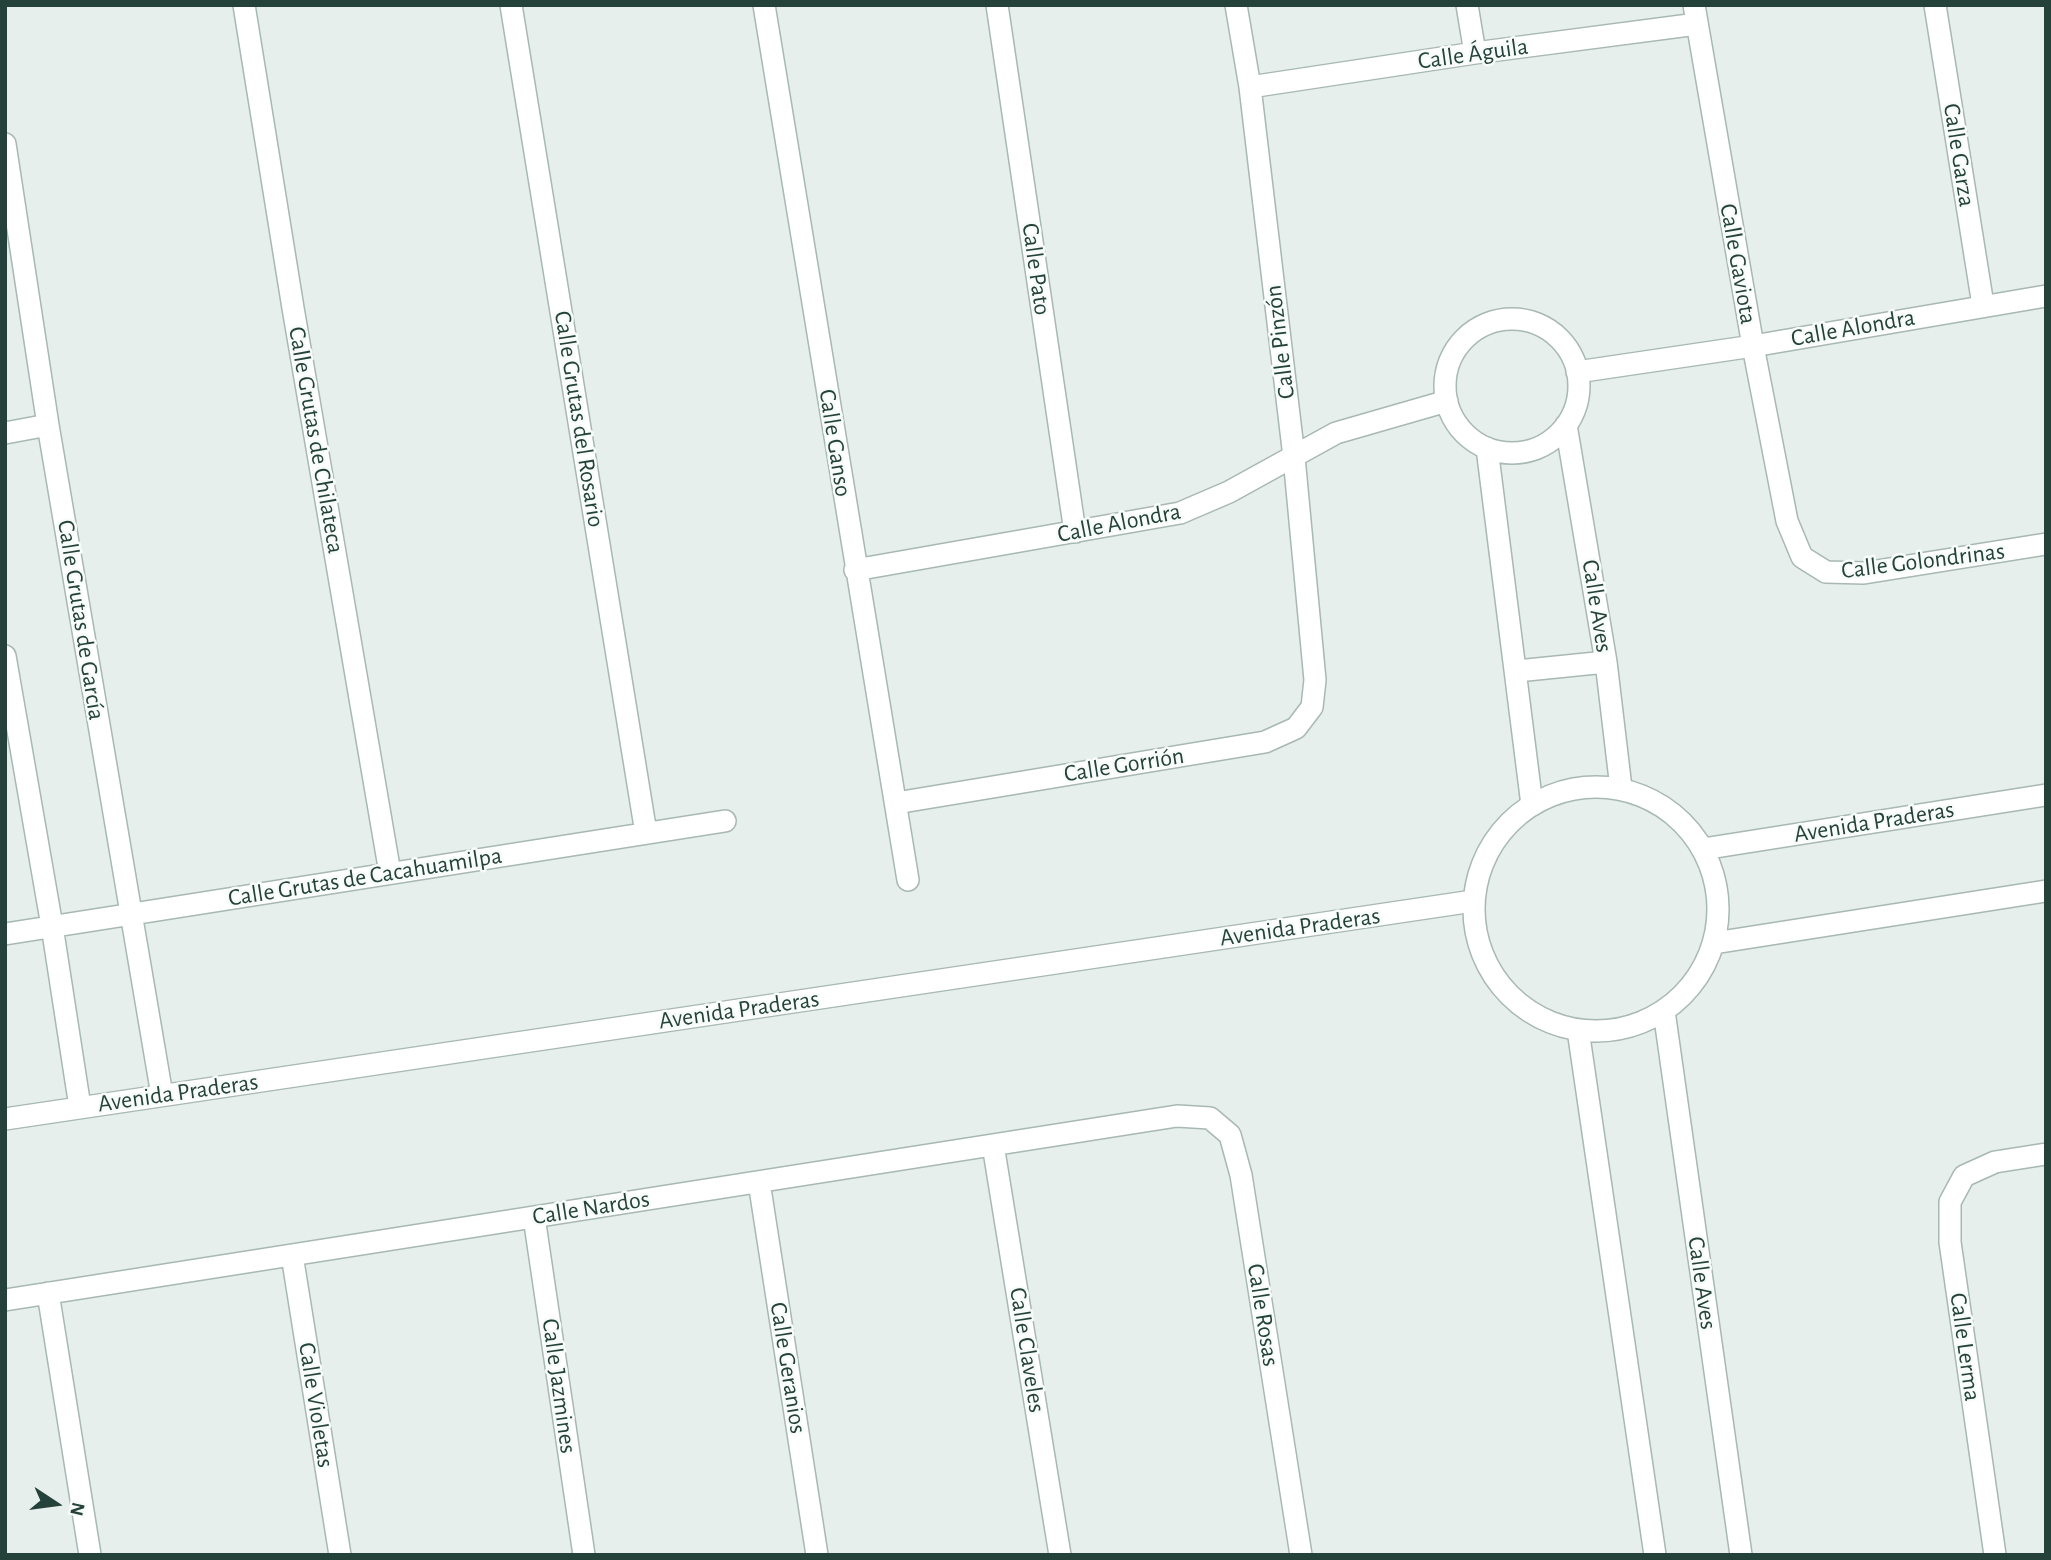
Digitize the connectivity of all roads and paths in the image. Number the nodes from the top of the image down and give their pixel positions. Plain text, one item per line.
1 (244, 5) edge
2 (511, 5) edge
3 (764, 5) edge
4 (996, 5) edge
5 (1236, 5) edge
6 (1467, 5) edge
7 (1935, 5) edge
8 (1695, 15) edge
9 (1475, 53) junction
10 (1250, 87) junction
11 (5, 144) edge
12 (2046, 296) edge
13 (1983, 305) junction
14 (1752, 346) junction
15 (1577, 372) junction
16 (1447, 401) junction
17 (48, 425) junction
18 (1566, 425) junction
19 (5, 433) edge
20 (1487, 448) junction
21 (1294, 457) junction
22 (1787, 521) joint
23 (1075, 532) junction
24 (2046, 544) edge
25 (855, 570) junction
26 (5, 656) edge
27 (1606, 662) junction
28 (1517, 671) junction
29 (1315, 680) joint
30 (1621, 788) junction
31 (2046, 795) edge
32 (896, 803) junction
33 (1532, 805) junction
34 (725, 821) dead end
35 (646, 833) junction
36 (1703, 849) junction
37 (390, 873) junction
38 (908, 880) dead end
39 (2046, 891) edge
40 (1473, 901) junction
41 (130, 914) junction
42 (52, 926) junction
43 (5, 934) edge
44 (1714, 943) junction
45 (1664, 1011) junction
46 (1578, 1030) junction
47 (162, 1095) junction
48 (80, 1107) junction
49 (1177, 1116) joint
50 (5, 1118) edge
51 (993, 1145) junction
52 (2046, 1154) edge
53 (759, 1182) junction
54 (534, 1217) junction
55 (292, 1255) junction
56 (48, 1293) junction
57 (5, 1300) edge
58 (90, 1555) edge
59 (340, 1555) edge
60 (584, 1555) edge
61 (817, 1555) edge
62 (1060, 1555) edge
63 (1301, 1555) edge
64 (1655, 1555) edge
65 (1741, 1555) edge
66 (1995, 1555) edge

1 - 37 street, Calle Grutas de Chilateca
2 - 35 street, Calle Grutas del Rosario
3 - 25 street, Calle Ganso
4 - 23 street, Calle Pato
5 - 10 street, Calle Pinzón
6 - 9 street
7 - 13 street, Calle Garza
8 - 9 street, Calle Águila
8 - 14 street, Calle Gaviota
9 - 10 street, Calle Águila
10 - 21 street, Calle Pinzón
11 - 17 street, Calle Grutas de García
12 - 13 street, Calle Alondra
13 - 14 street, Calle Alondra
14 - 15 street, Calle Alondra
14 - 22 street, Calle Gaviota
15 - 16 street
15 - 18 street
16 - 20 street
16 - 21 street, Calle Alondra
17 - 19 street
17 - 41 street, Calle Grutas de García
18 - 20 street
18 - 27 street, Calle Aves
20 - 28 street
21 - 23 street, Calle Alondra
21 - 29 street, Calle Pinzón
22 - 24 street, Calle Golondrinas
23 - 25 street, Calle Alondra
25 - 32 street, Calle Ganso
26 - 42 street
27 - 28 street
27 - 30 street, Calle Aves
28 - 33 street
29 - 32 street, Calle Gorrión
30 - 33 street
30 - 36 street
31 - 36 street, Avenida Praderas
32 - 38 street, Calle Ganso
33 - 40 street
34 - 35 street, Calle Grutas de Cacahuamilpa
35 - 37 street, Calle Grutas de Cacahuamilpa
36 - 44 street
37 - 41 street, Calle Grutas de Cacahuamilpa
39 - 44 street
40 - 46 street
40 - 47 street, Avenida Praderas
41 - 42 street, Calle Grutas de Cacahuamilpa
41 - 47 street, Calle Grutas de García
42 - 43 street, Calle Grutas de Cacahuamilpa
42 - 48 street
44 - 45 street
45 - 46 street
45 - 65 street, Calle Aves
46 - 64 street
47 - 48 street, Avenida Praderas
48 - 50 street, Avenida Praderas
49 - 51 street, Calle Nardos
49 - 63 street, Calle Rosas
51 - 53 street, Calle Nardos
51 - 62 street, Calle Claveles
52 - 66 street, Calle Lerma
53 - 54 street, Calle Nardos
53 - 61 street, Calle Geranios
54 - 55 street, Calle Nardos
54 - 60 street, Calle Jazmines
55 - 56 street, Calle Nardos
55 - 59 street, Calle Violetas
56 - 57 street, Calle Nardos
56 - 58 street

